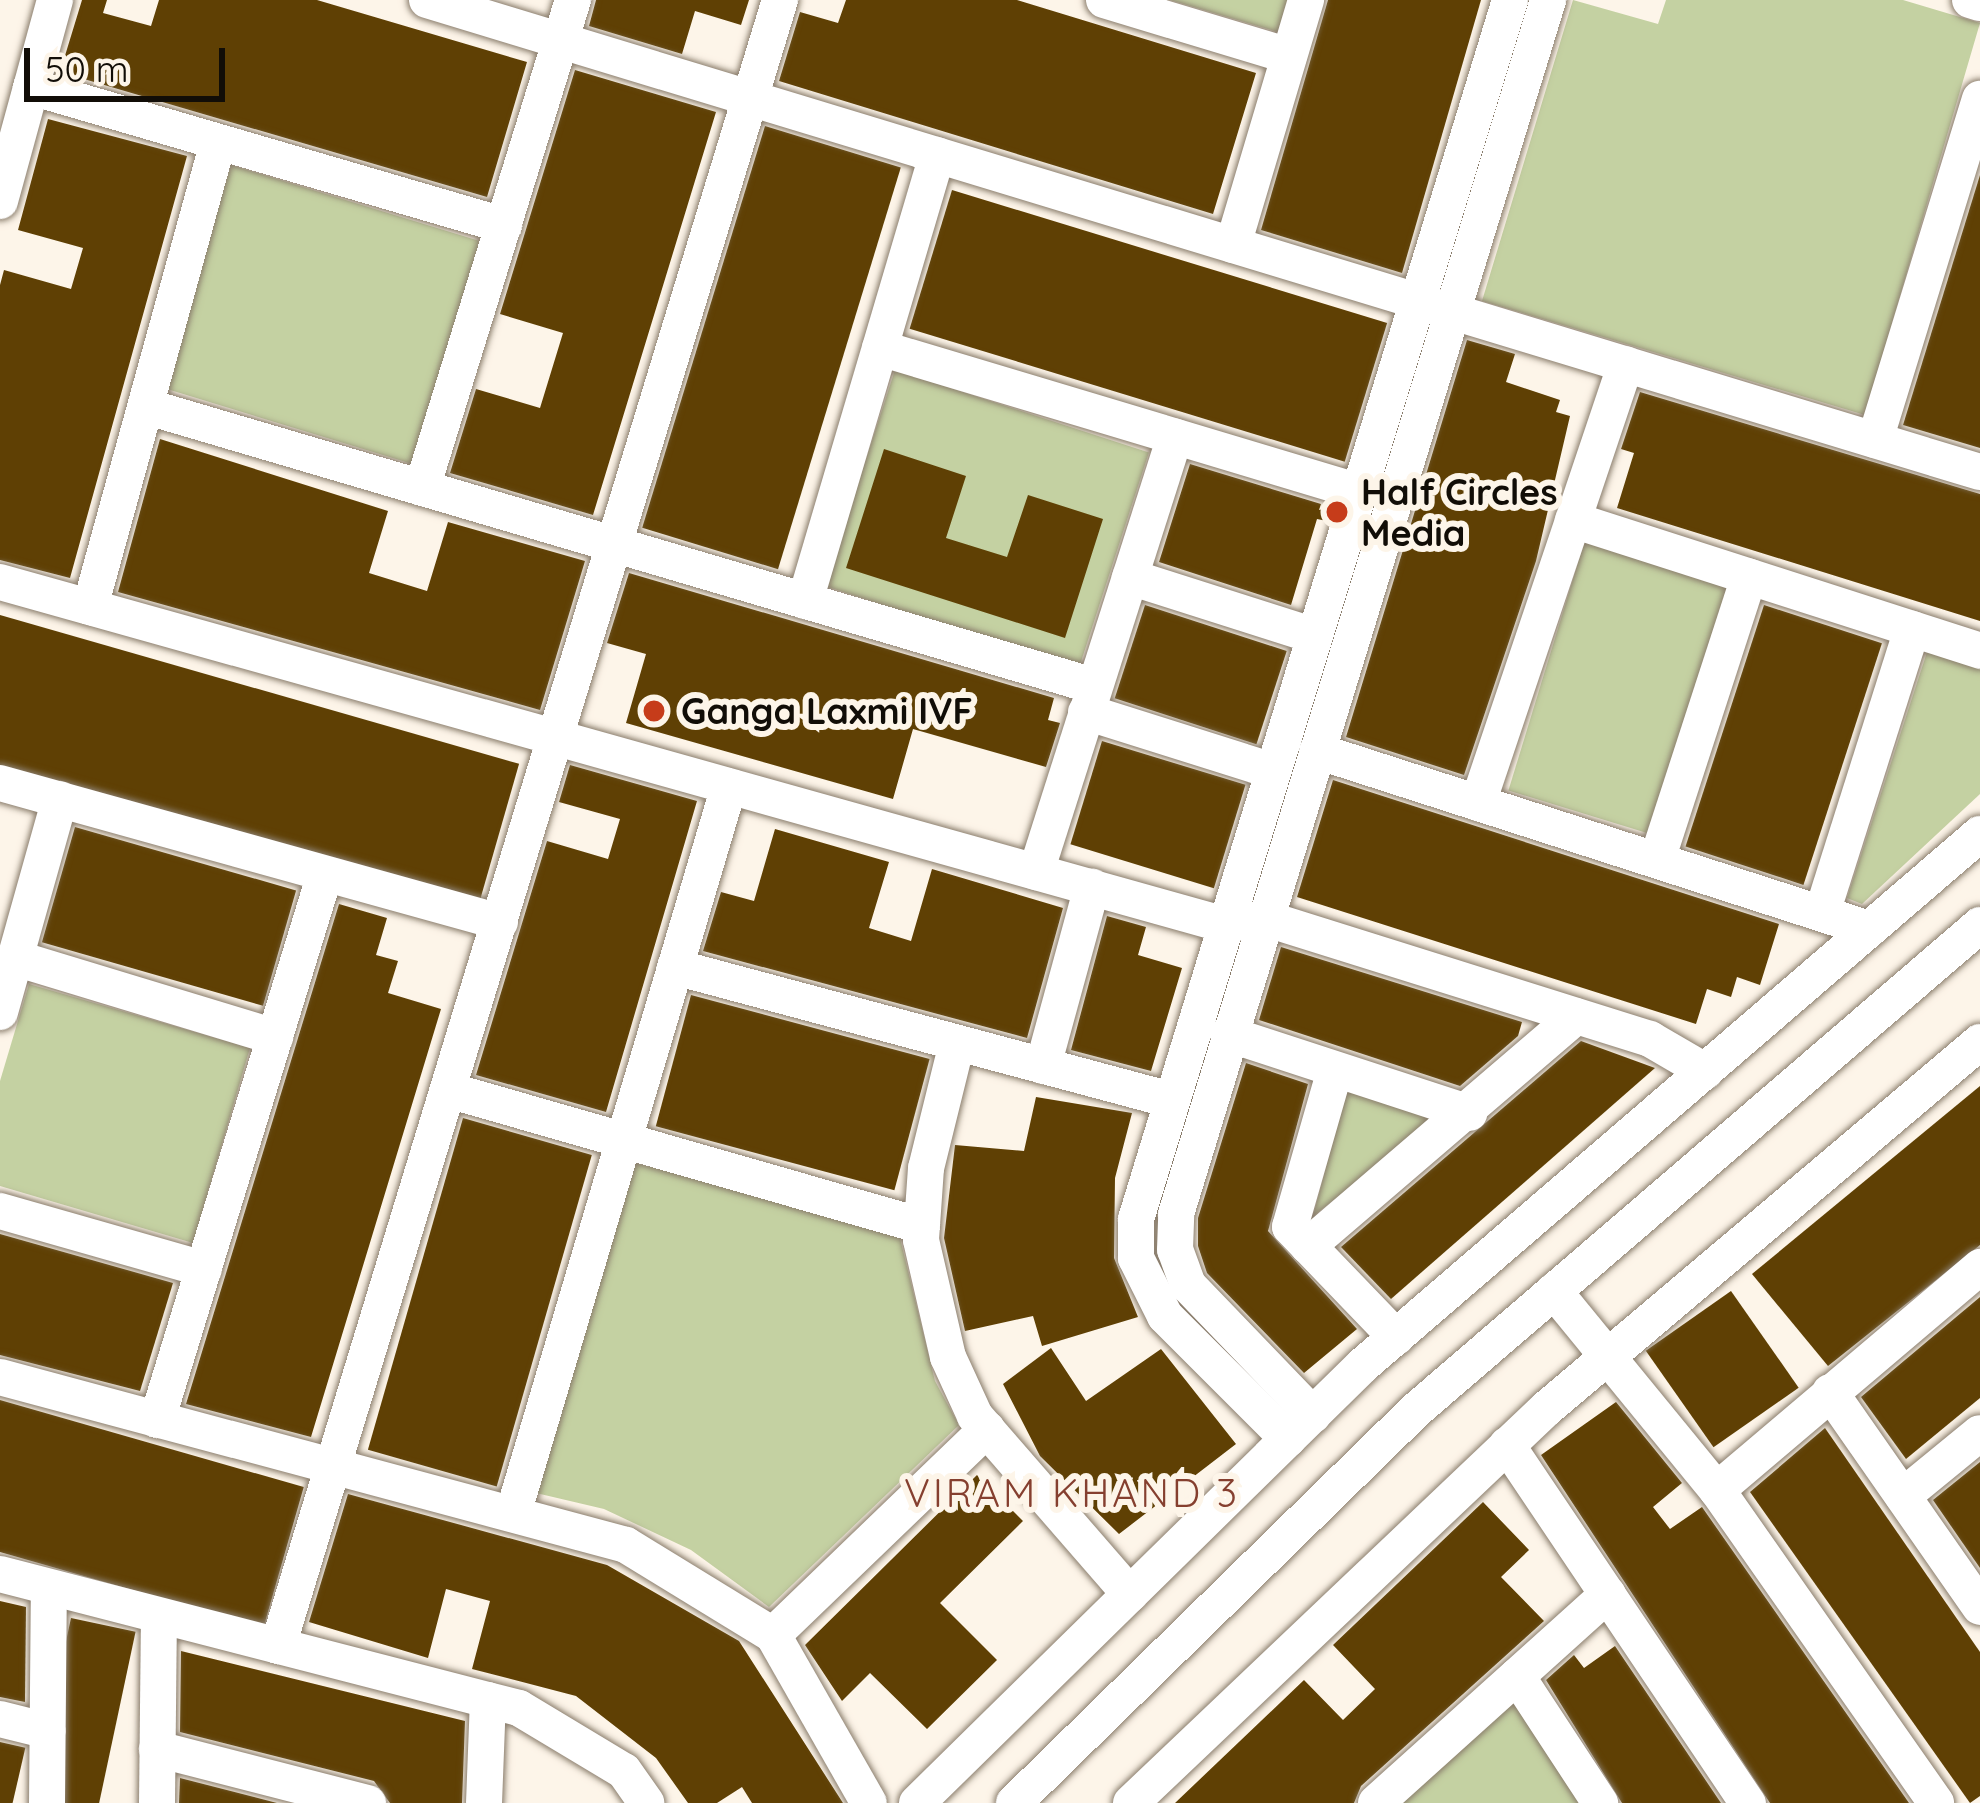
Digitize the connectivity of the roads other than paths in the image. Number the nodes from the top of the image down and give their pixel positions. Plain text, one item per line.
1 (55, 0) edge
2 (427, 0) edge
3 (573, 0) edge
4 (780, 0) edge
5 (1306, 0) edge
6 (1510, 0) edge
7 (1549, 0) edge
8 (1970, 0) edge
9 (1120, 2) edge
10 (1980, 3) edge
11 (561, 41) junction
12 (1289, 56) junction
13 (31, 87) junction
14 (749, 98) junction
15 (1980, 99) edge
16 (8, 138) edge
17 (218, 142) junction
18 (938, 155) junction
19 (0, 201) edge
20 (503, 225) junction
21 (1233, 245) junction
22 (1420, 302) junction
23 (1456, 313) junction
24 (880, 348) junction
25 (1626, 364) junction
26 (148, 407) junction
27 (1175, 437) junction
28 (1875, 440) junction
29 (1980, 472) edge
30 (422, 488) junction
31 (1360, 492) junction
32 (1573, 520) junction
33 (615, 545) junction
34 (1130, 577) junction
35 (1748, 577) junction
36 (0, 582) edge
37 (805, 601) junction
38 (90, 607) junction
39 (1912, 629) junction
40 (1316, 636) junction
41 (1980, 651) edge
42 (1090, 699) junction
43 (556, 738) junction
44 (1317, 751) junction
45 (1273, 771) junction
46 (0, 783) edge
47 (729, 786) junction
48 (61, 800) junction
49 (1478, 802) junction
50 (1980, 834) edge
51 (1657, 860) junction
52 (1036, 872) junction
53 (325, 874) junction
54 (1092, 887) junction
55 (1822, 914) junction
56 (1264, 918) junction
57 (500, 922) junction
58 (1225, 925) junction
59 (1980, 925) edge
60 (1870, 929) junction
61 (15, 958) junction
62 (675, 967) junction
63 (0, 1012) edge
64 (1576, 1016) junction
65 (1228, 1034) junction
66 (275, 1037) junction
67 (1980, 1042) edge
68 (957, 1043) junction
69 (1043, 1066) junction
70 (1335, 1070) junction
71 (1705, 1071) junction
72 (448, 1090) junction
73 (1171, 1100) junction
74 (1469, 1113) junction
75 (624, 1140) junction
76 (0, 1211) edge
77 (922, 1226) junction
78 (1308, 1246) junction
79 (1980, 1267) edge
80 (204, 1268) junction
81 (1554, 1291) junction
82 (1396, 1336) junction
83 (1610, 1353) junction
84 (0, 1377) edge
85 (1830, 1392) junction
86 (158, 1420) junction
87 (1300, 1427) junction
88 (987, 1429) junction
89 (1980, 1432) edge
90 (1507, 1445) junction
91 (334, 1466) junction
92 (1717, 1490) junction
93 (1903, 1496) junction
94 (513, 1514) junction
95 (0, 1574) edge
96 (49, 1588) junction
97 (1130, 1594) junction
98 (1608, 1594) junction
99 (1978, 1599) edge
100 (159, 1616) junction
101 (773, 1635) junction
102 (278, 1646) junction
103 (1517, 1676) junction
104 (488, 1700) junction
105 (0, 1719) edge
106 (48, 1731) junction
107 (158, 1749) junction
108 (47, 1803) edge
109 (157, 1803) edge
110 (368, 1803) edge
111 (484, 1803) edge
112 (646, 1803) edge
113 (868, 1803) edge
114 (917, 1803) edge
115 (1014, 1803) edge
116 (1130, 1803) edge
117 (1376, 1803) edge
118 (1600, 1803) edge
119 (1748, 1803) edge
120 (1936, 1803) edge

1 - 13 street
2 - 11 street
3 - 11 street
4 - 14 street
5 - 12 street
6 - 22 street
7 - 23 street
8 - 10 street
9 - 12 street
11 - 14 street
11 - 20 street
12 - 21 street
13 - 16 street
13 - 17 street
14 - 18 street
14 - 33 street
15 - 28 street
16 - 19 street
17 - 20 street
17 - 26 street
18 - 21 street
18 - 24 street
20 - 30 street
21 - 22 street
22 - 23 street
22 - 31 street
23 - 25 street
23 - 44 street
24 - 27 street
24 - 37 street
25 - 28 street
25 - 32 street
26 - 30 street
26 - 38 street
27 - 31 street
27 - 34 street
28 - 29 street
30 - 33 street
31 - 40 street
32 - 35 street
32 - 49 street
33 - 37 street
33 - 43 street
34 - 40 street
34 - 42 street
35 - 39 street
35 - 51 street
36 - 38 street
37 - 42 street
38 - 43 street
39 - 41 street
39 - 55 street
40 - 45 street
42 - 45 street
42 - 52 street
43 - 47 street
43 - 57 street
44 - 49 street
44 - 56 street
45 - 58 street
46 - 48 street
47 - 52 street
47 - 62 street
48 - 53 street
48 - 61 street
49 - 51 street
50 - 60 street
51 - 55 street
52 - 54 street
53 - 57 street
53 - 66 street
54 - 58 street
54 - 69 street
55 - 60 street
56 - 58 street
56 - 64 street
56 - 65 street
57 - 72 street
58 - 73 street
59 - 81 street
60 - 71 street
61 - 63 street
61 - 66 street
62 - 68 street
62 - 75 street
64 - 71 street
64 - 74 street
65 - 70 street
65 - 87 street
66 - 80 street
67 - 83 street
68 - 69 street
68 - 77 street
69 - 73 street
70 - 74 street
70 - 78 street
71 - 82 street
72 - 75 street
72 - 91 street
73 - 87 street
74 - 78 street
75 - 77 street
75 - 94 street
76 - 80 street
77 - 88 street
78 - 82 street
79 - 85 street
80 - 86 street
81 - 83 street
81 - 115 street
82 - 87 street
83 - 90 street
83 - 92 street
84 - 86 street
85 - 92 street
85 - 93 street
86 - 91 street
87 - 97 street
88 - 97 street
88 - 101 street
89 - 93 street
90 - 98 street
90 - 116 street
91 - 94 street
91 - 102 street
92 - 120 street
93 - 99 street
94 - 101 street
95 - 96 street
96 - 100 street
96 - 106 street
97 - 114 street
98 - 103 street
98 - 119 street
100 - 102 street
100 - 107 street
101 - 113 street
102 - 104 street
103 - 117 street
103 - 118 street
104 - 111 street
104 - 112 street
105 - 106 street
106 - 108 street
107 - 109 street
107 - 110 street

